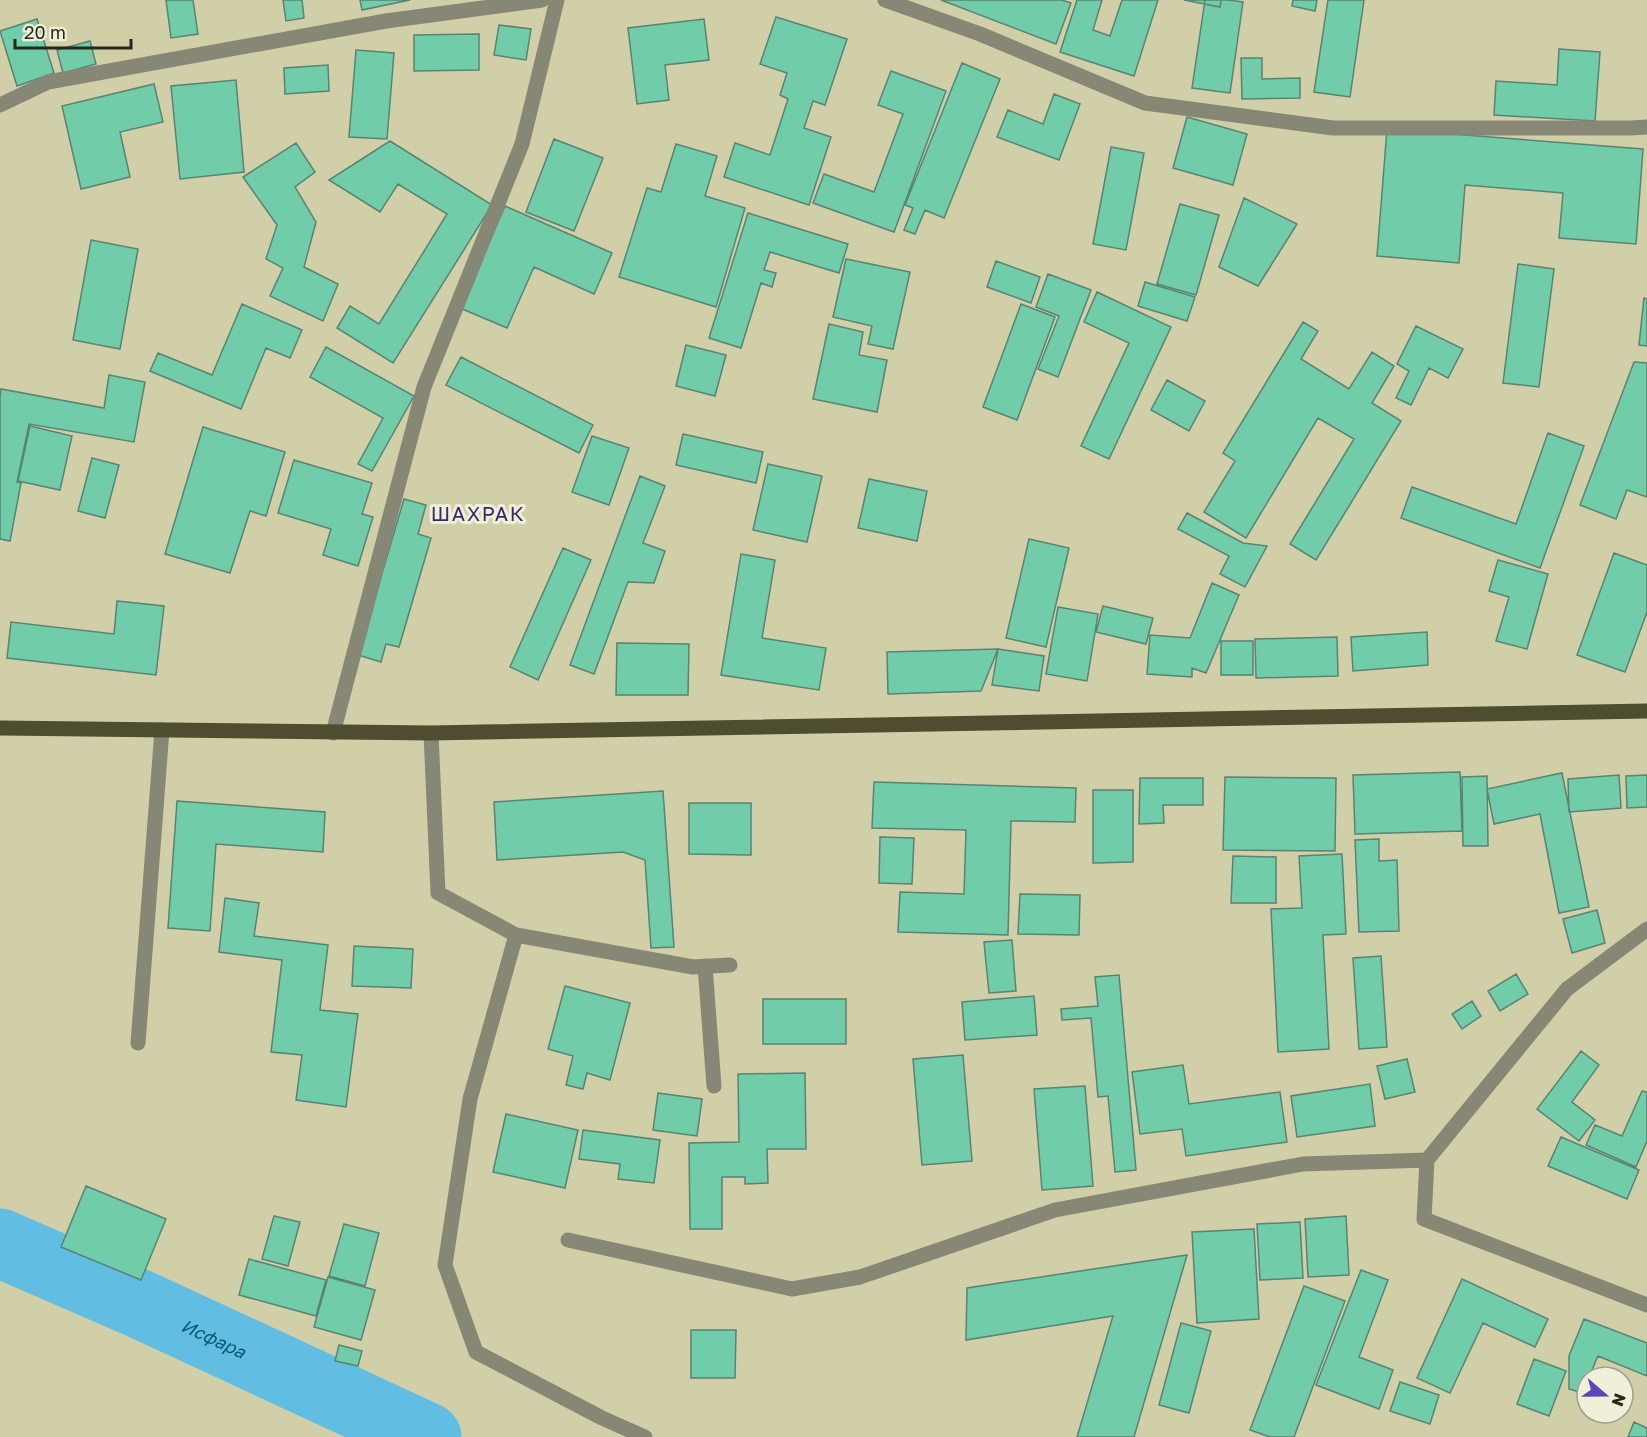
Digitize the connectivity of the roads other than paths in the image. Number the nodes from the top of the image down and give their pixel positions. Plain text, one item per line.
1 (542, 0) edge
2 (557, 0) edge
3 (885, 0) edge
4 (0, 105) edge
5 (1647, 127) edge
6 (1647, 711) edge
7 (0, 728) edge
8 (162, 730) junction
9 (333, 733) junction
10 (431, 733) junction
11 (1647, 929) edge
12 (516, 935) junction
13 (730, 964) dead end
14 (705, 966) junction
15 (138, 1043) dead end
16 (714, 1086) dead end
17 (1427, 1160) junction
18 (568, 1240) dead end
19 (1647, 1305) edge
20 (645, 1437) edge

1 - 4 street
2 - 9 street
3 - 5 street
6 - 10 main road
7 - 8 main road
8 - 9 main road
8 - 15 street
9 - 10 main road
10 - 12 street
11 - 17 street
12 - 14 street
12 - 20 street
13 - 14 street
14 - 16 street
17 - 18 street
17 - 19 street

